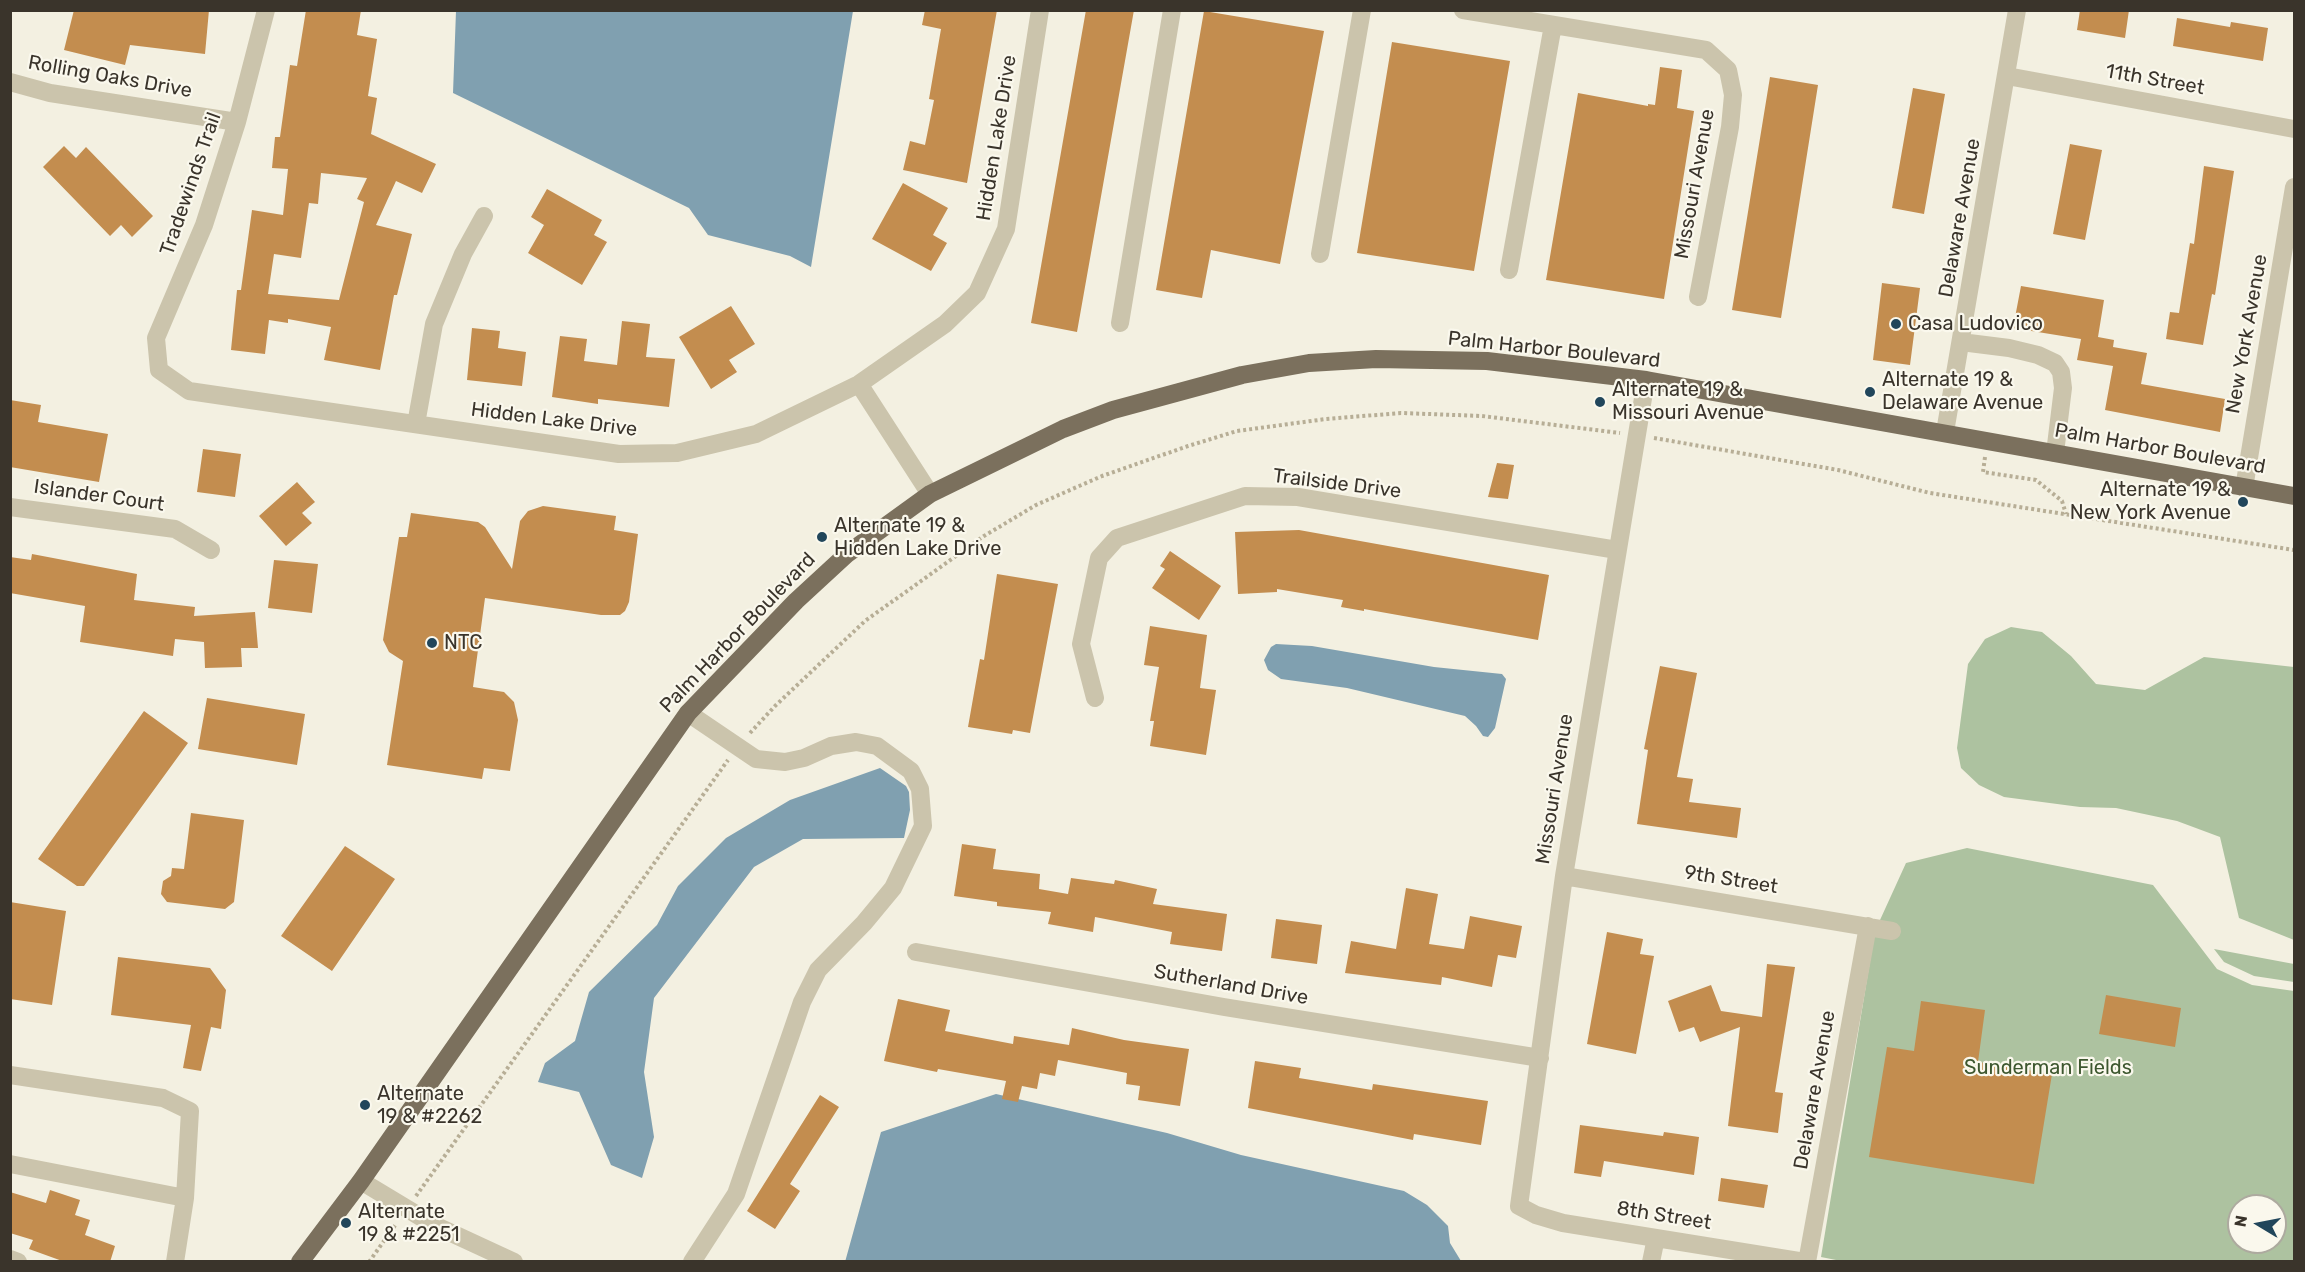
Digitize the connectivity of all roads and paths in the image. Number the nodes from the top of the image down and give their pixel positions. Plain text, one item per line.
1 (266, 10) edge
2 (1040, 10) edge
3 (1172, 10) edge
4 (1362, 10) edge
5 (1463, 10) edge
6 (2017, 10) edge
7 (1553, 25) junction
8 (2007, 76) junction
9 (10, 82) edge
10 (237, 122) junction
11 (2295, 129) edge
12 (2295, 187) edge
13 (484, 216) dead end
14 (1320, 254) dead end
15 (1509, 270) dead end
16 (1698, 297) dead end
17 (1120, 323) dead end
18 (1961, 342) junction
19 (159, 370) joint
20 (1646, 380) junction
21 (859, 384) junction
22 (416, 424) junction
23 (1945, 432) junction
24 (1636, 435) junction
25 (1988, 440) junction
26 (2055, 453) junction
27 (2244, 488) junction
28 (930, 494) junction
29 (2295, 496) edge
30 (10, 507) edge
31 (2066, 514) junction
32 (211, 550) dead end
33 (1617, 550) junction
34 (2295, 550) edge
35 (1095, 698) dead end
36 (688, 713) junction
37 (738, 747) junction
38 (1564, 876) junction
39 (1868, 926) junction
40 (1892, 930) dead end
41 (916, 952) dead end
42 (1540, 1058) junction
43 (10, 1075) edge
44 (10, 1164) edge
45 (361, 1180) junction
46 (184, 1198) junction
47 (1519, 1206) joint
48 (408, 1207) junction
49 (1656, 1238) junction
50 (10, 1259) edge
51 (503, 1259) edge
52 (18, 1262) edge
53 (175, 1262) edge
54 (300, 1262) edge
55 (369, 1262) edge
56 (692, 1262) edge
57 (1651, 1262) edge
58 (1806, 1262) edge

1 - 10 street, Tradewinds Trail
2 - 21 street, Hidden Lake Drive
3 - 17 street
4 - 14 street
5 - 7 street
6 - 8 street, Delaware Avenue
7 - 15 street
7 - 16 street, Missouri Avenue
8 - 11 street, 11th Street
8 - 18 street, Delaware Avenue
9 - 10 street, Rolling Oaks Drive
10 - 19 street, Tradewinds Trail
12 - 27 street, New York Avenue
13 - 22 street
18 - 23 street, Delaware Avenue
18 - 26 street
19 - 22 street, Hidden Lake Drive
20 - 23 main road, Palm Harbor Boulevard
20 - 24 street, Missouri Avenue
20 - 28 main road, Palm Harbor Boulevard
21 - 22 street, Hidden Lake Drive
21 - 28 street
23 - 25 main road, Palm Harbor Boulevard
24 - 31 path
24 - 33 street, Missouri Avenue
24 - 37 path
25 - 26 main road, Palm Harbor Boulevard
25 - 31 path
26 - 27 main road, Palm Harbor Boulevard
27 - 29 main road, Palm Harbor Boulevard
28 - 36 main road, Palm Harbor Boulevard
30 - 32 street, Islander Court
31 - 34 path
33 - 35 street, Trailside Drive
33 - 38 street, Missouri Avenue
36 - 37 street
36 - 45 main road, Palm Harbor Boulevard
37 - 48 path
37 - 56 street
38 - 39 street, 9th Street
38 - 42 street, Missouri Avenue
39 - 40 street, 9th Street
39 - 58 street, Delaware Avenue
41 - 42 street, Sutherland Drive
42 - 47 street, Missouri Avenue
43 - 46 street
44 - 46 street
45 - 48 street
45 - 54 main road, Palm Harbor Boulevard
46 - 53 street
47 - 49 street, 8th Street
48 - 51 street
48 - 55 path
49 - 57 street
49 - 58 street, 8th Street
50 - 52 street

